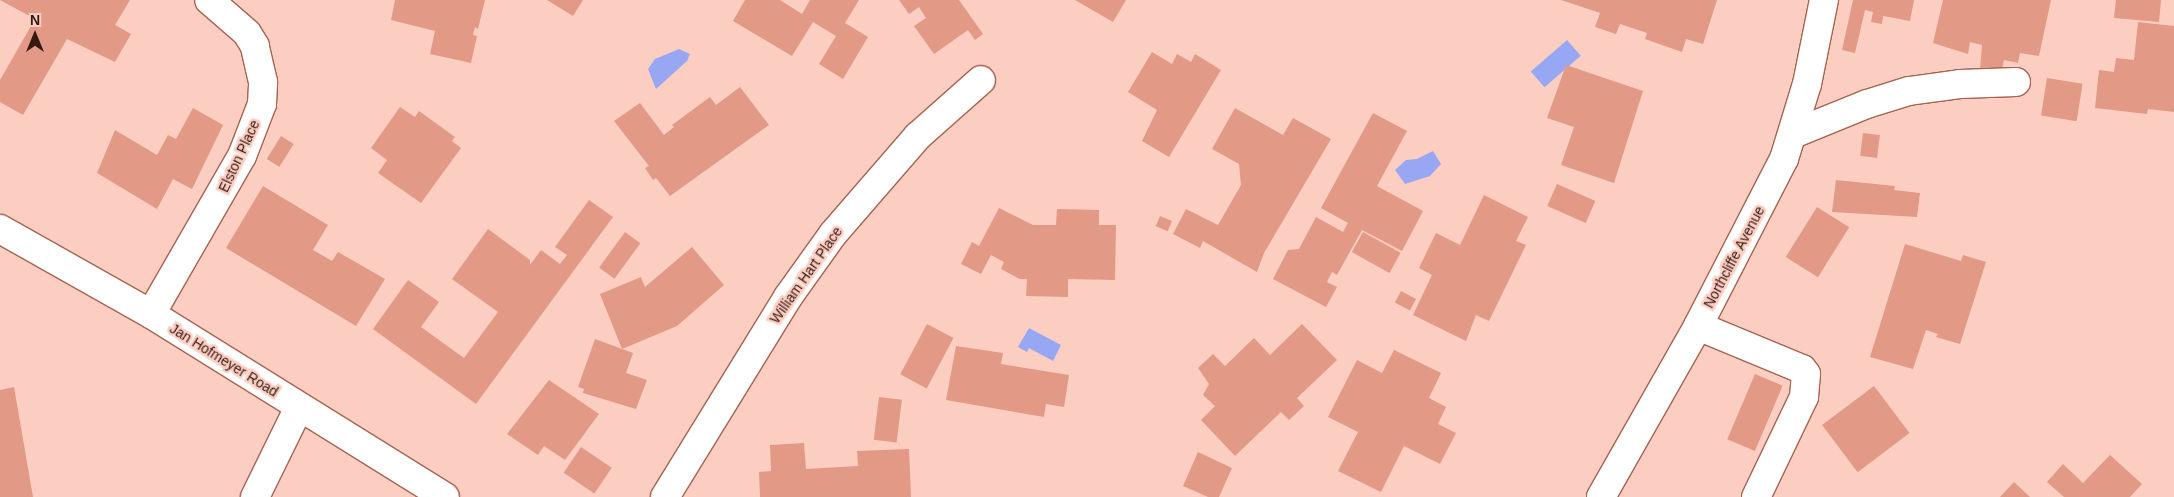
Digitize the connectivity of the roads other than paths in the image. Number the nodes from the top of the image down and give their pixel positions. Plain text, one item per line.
1 (209, 0) edge
2 (1824, 0) edge
3 (981, 80) dead end
4 (2016, 82) dead end
5 (1793, 134) junction
6 (0, 230) edge
7 (151, 314) junction
8 (1698, 326) junction
9 (299, 407) junction
10 (255, 497) edge
11 (445, 497) edge
12 (665, 497) edge
13 (1601, 497) edge
14 (1756, 497) edge

1 - 7 street, Elston Place
2 - 5 street, Northcliffe Avenue
3 - 12 street, William Hart Place
4 - 5 street
5 - 8 street, Northcliffe Avenue
6 - 7 street, Jan Hofmeyer Road
7 - 9 street, Jan Hofmeyer Road
8 - 13 street, Northcliffe Avenue
8 - 14 street
9 - 10 street
9 - 11 street, Jan Hofmeyer Road

